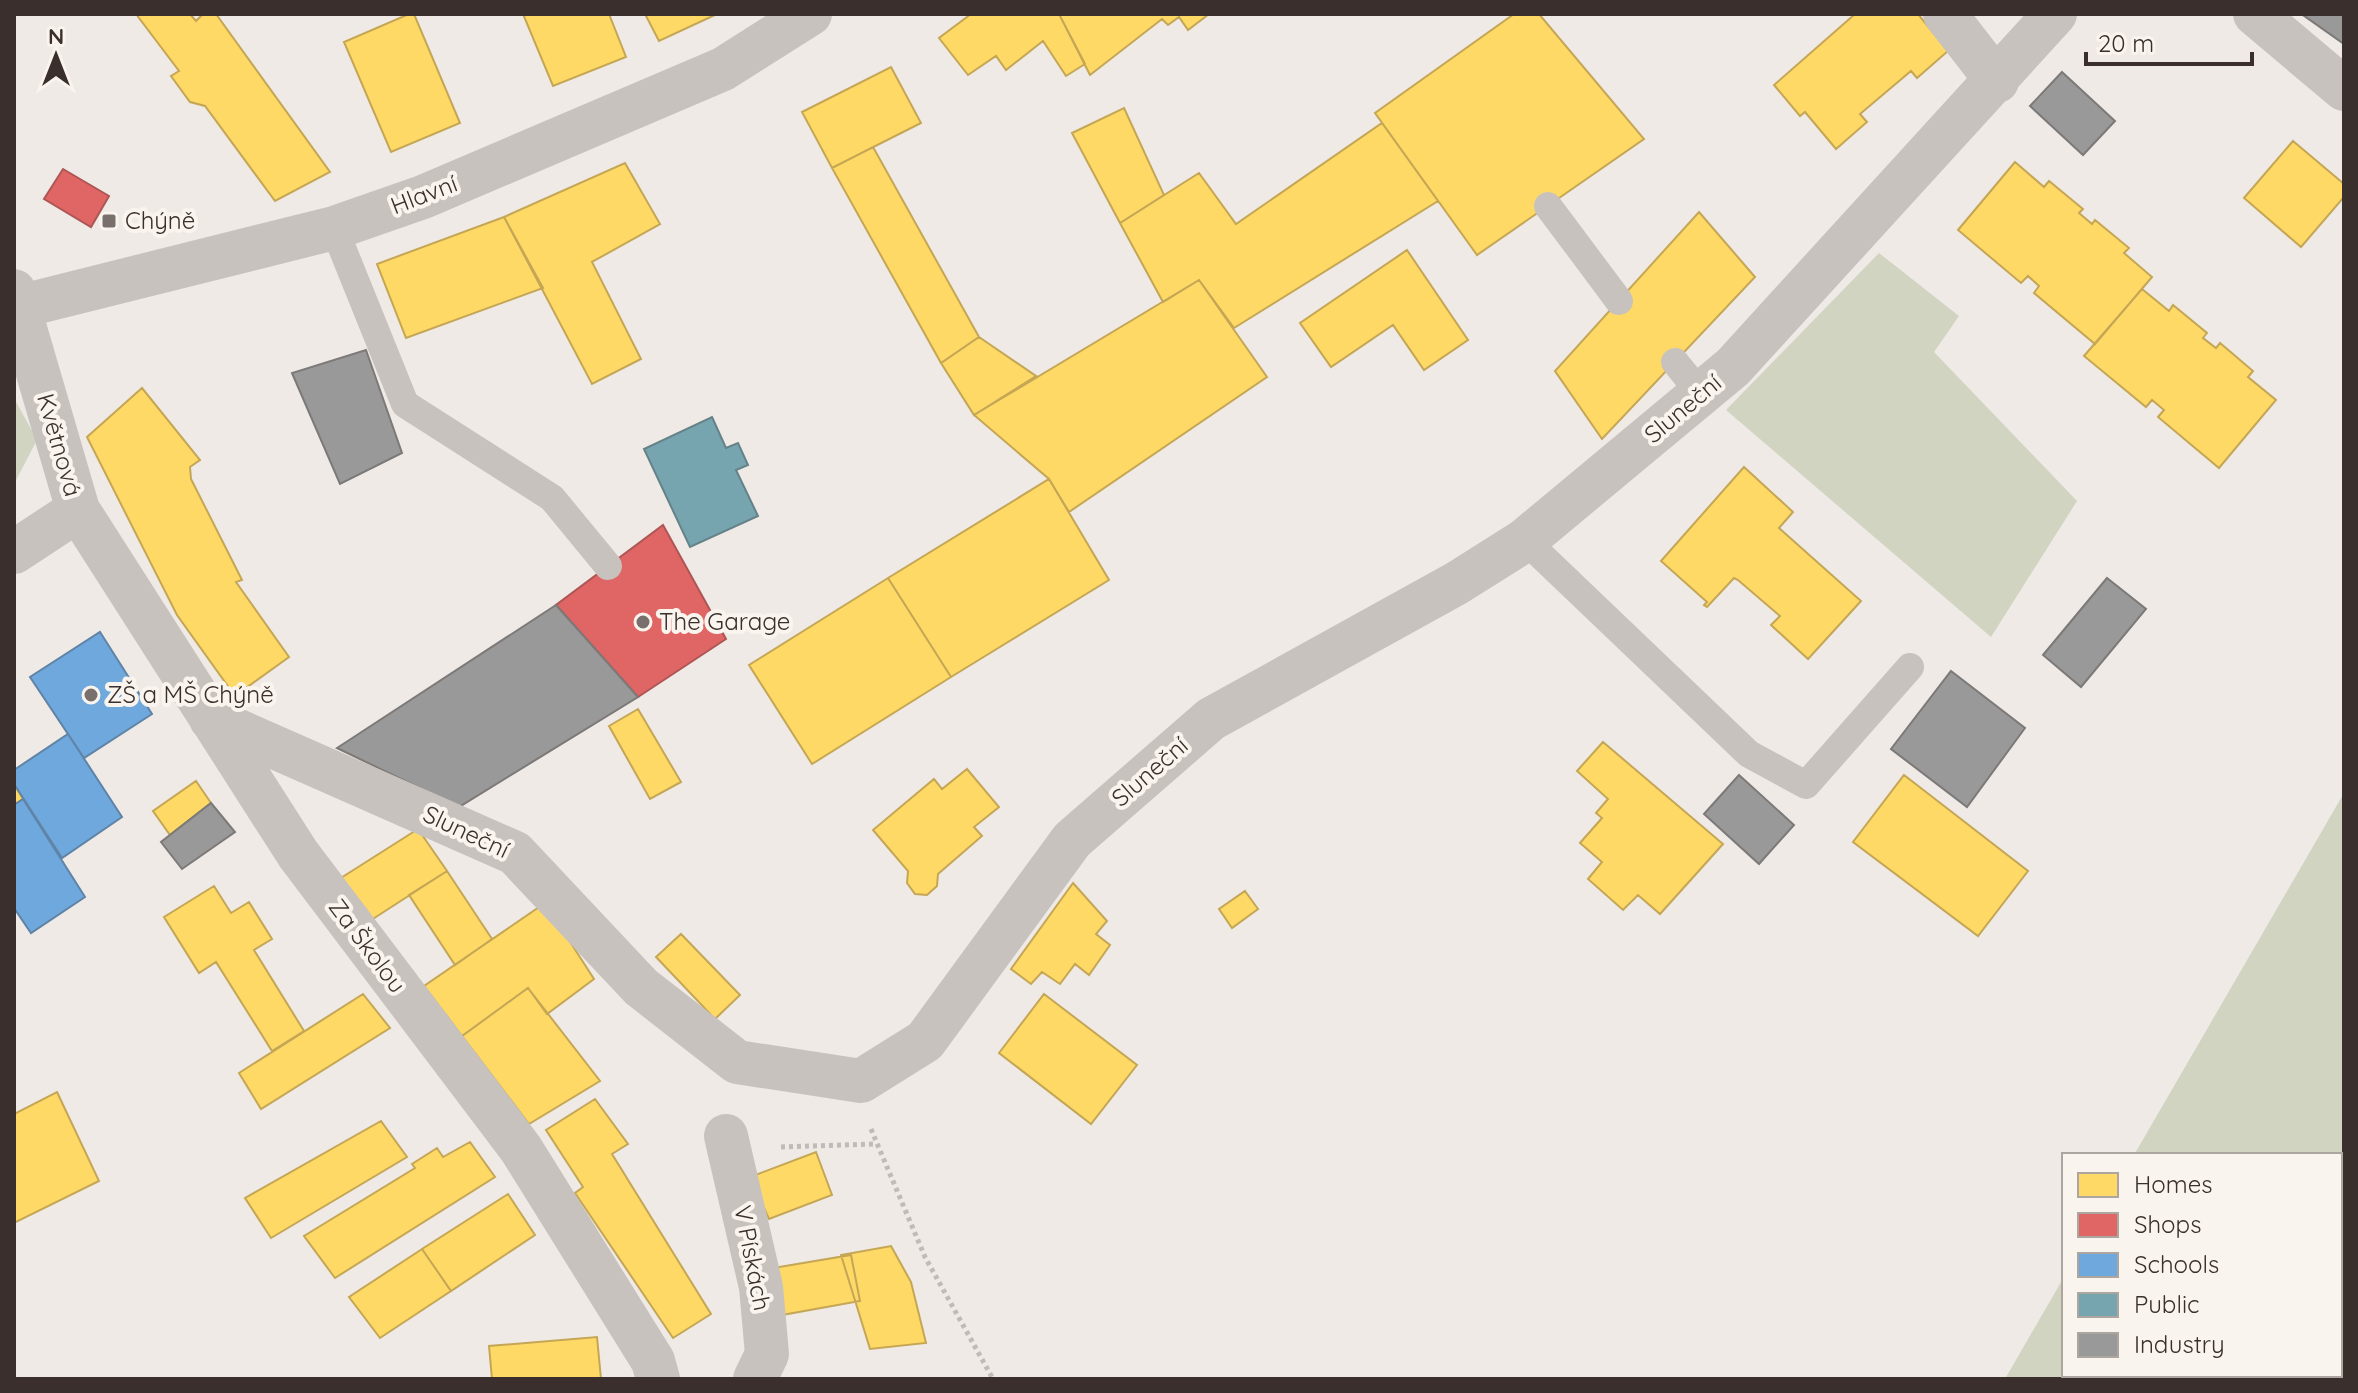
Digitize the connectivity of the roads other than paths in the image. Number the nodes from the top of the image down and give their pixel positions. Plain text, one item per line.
1 (810, 14) edge
2 (1945, 14) edge
3 (2055, 14) edge
4 (2255, 14) edge
5 (1997, 81) junction
6 (2344, 89) edge
7 (1548, 206) dead end
8 (334, 228) junction
9 (1619, 301) dead end
10 (15, 302) edge
11 (78, 510) junction
12 (1525, 540) junction
13 (14, 552) edge
14 (608, 566) dead end
15 (1910, 667) dead end
16 (211, 719) junction
17 (727, 1143) road end
18 (658, 1379) edge
19 (755, 1379) edge

1 - 8 street, Hlavní
2 - 5 street
3 - 5 street, Sluneční
4 - 6 street
5 - 12 street, Sluneční
7 - 9 lane
8 - 10 street, Hlavní
8 - 14 lane
10 - 11 street, Květnová
11 - 13 street, Květnová
11 - 16 street, Za Školou
12 - 15 lane
12 - 16 street, Sluneční
16 - 18 street, Za Školou
17 - 19 street, V Pískách

